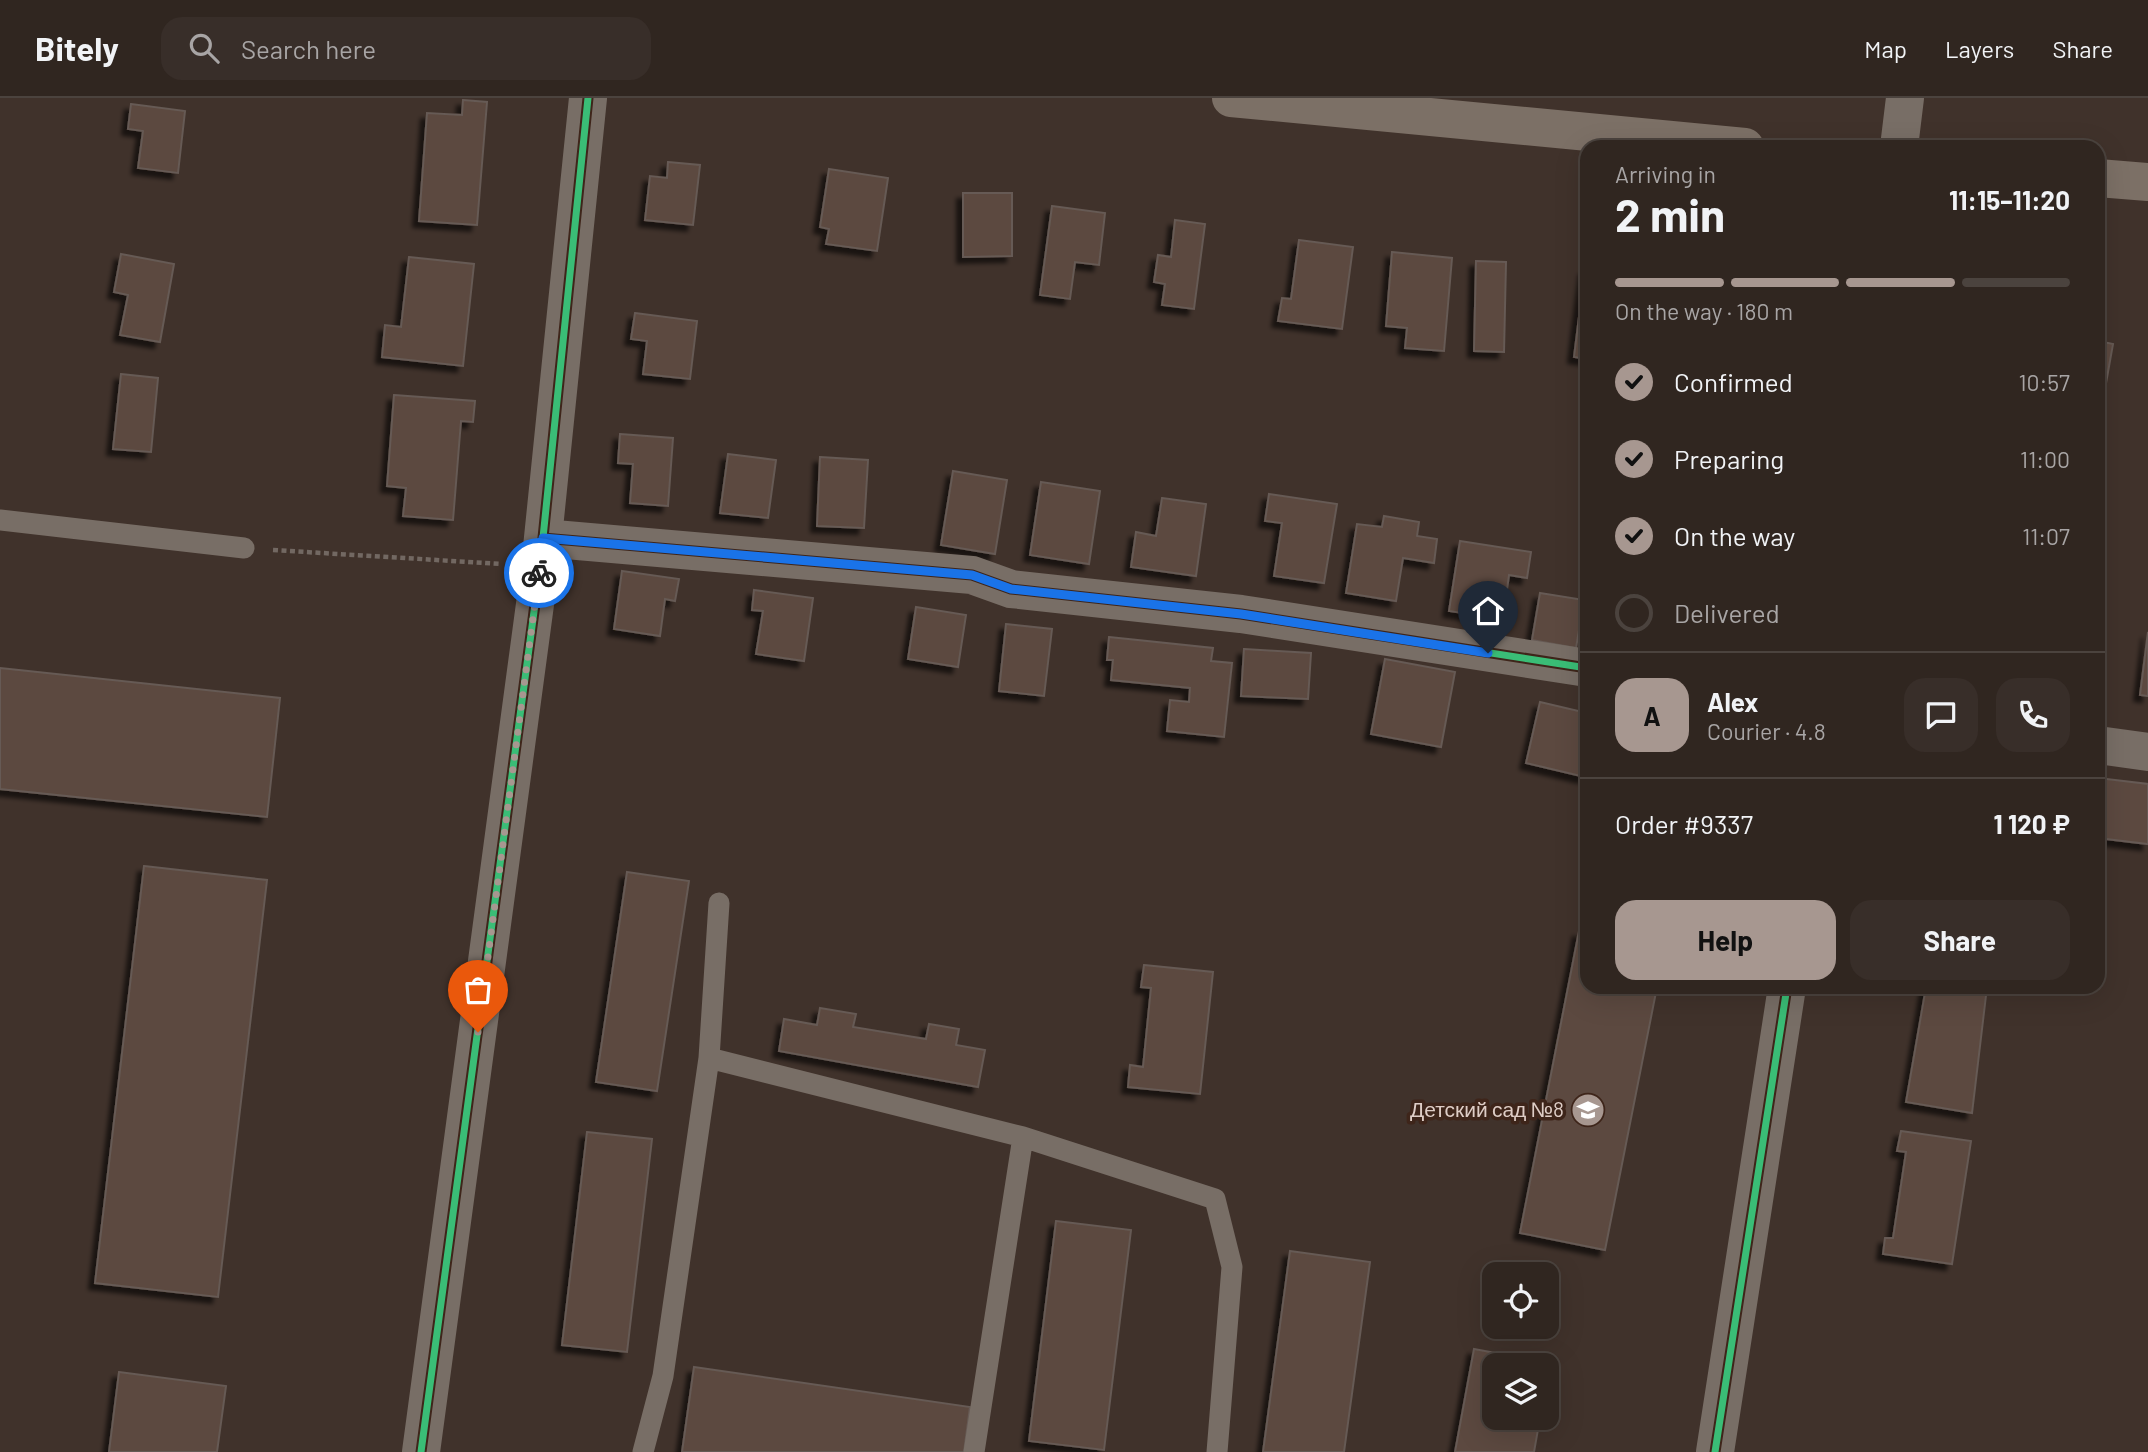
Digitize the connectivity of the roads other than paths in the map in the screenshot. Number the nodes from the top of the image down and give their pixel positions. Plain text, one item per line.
1 (588, 98) edge
2 (1231, 98) edge
3 (1905, 98) edge
4 (1672, 140) edge
5 (1900, 140) edge
6 (2105, 179) edge
7 (2148, 183) edge
8 (0, 520) edge
9 (244, 548) road end
10 (541, 552) junction
11 (1580, 667) edge
12 (2105, 746) edge
13 (2148, 752) edge
14 (719, 902) dead end
15 (1786, 994) edge
16 (709, 1058) junction
17 (1023, 1138) junction
18 (428, 1449) edge
19 (643, 1452) edge
20 (974, 1452) edge
21 (1217, 1452) edge
22 (1714, 1452) edge

1 - 10 street
2 - 4 main road
3 - 5 street
6 - 7 main road
8 - 9 lane
10 - 11 street
10 - 18 street
12 - 13 street
14 - 16 lane
15 - 22 street
16 - 17 lane
16 - 19 lane
17 - 20 lane
17 - 21 lane

